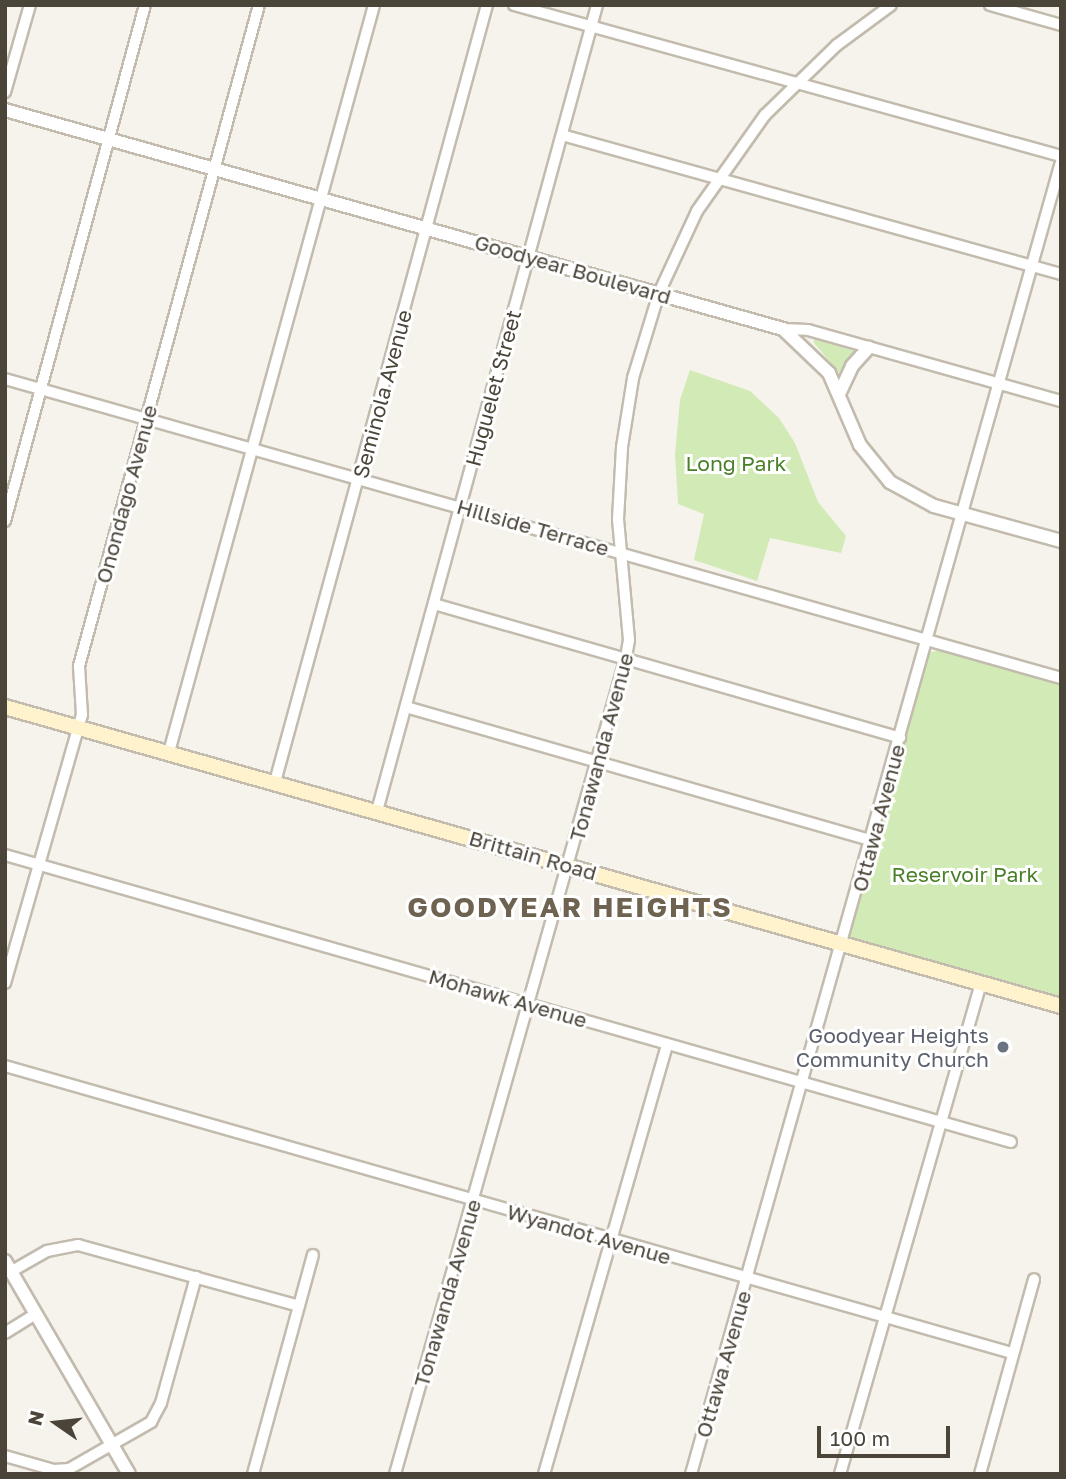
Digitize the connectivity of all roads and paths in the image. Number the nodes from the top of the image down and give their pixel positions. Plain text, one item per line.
1 (30, 5) edge
2 (145, 5) edge
3 (259, 5) edge
4 (374, 5) edge
5 (487, 5) edge
6 (514, 5) edge
7 (597, 5) edge
8 (891, 5) edge
9 (990, 5) edge
10 (1061, 25) edge
11 (591, 26) junction
12 (793, 83) junction
13 (5, 92) edge
14 (5, 110) edge
15 (562, 135) junction
16 (108, 139) junction
17 (1061, 156) edge
18 (1061, 162) edge
19 (216, 171) junction
20 (717, 178) junction
21 (321, 199) junction
22 (427, 229) junction
23 (529, 257) junction
24 (1032, 266) junction
25 (1061, 274) edge
26 (659, 293) junction
27 (783, 329) junction
28 (869, 347) junction
29 (5, 379) edge
30 (1000, 384) junction
31 (41, 389) junction
32 (840, 392) junction
33 (1061, 401) edge
34 (147, 418) junction
35 (251, 448) junction
36 (359, 478) junction
37 (461, 506) junction
38 (963, 514) junction
39 (5, 521) edge
40 (1061, 541) edge
41 (620, 551) junction
42 (434, 604) junction
43 (928, 640) junction
44 (626, 657) junction
45 (1061, 678) edge
46 (5, 706) edge
47 (406, 707) junction
48 (79, 727) junction
49 (900, 738) junction
50 (169, 752) junction
51 (598, 762) junction
52 (275, 782) junction
53 (377, 811) junction
54 (872, 840) junction
55 (5, 855) edge
56 (40, 865) junction
57 (570, 865) junction
58 (844, 944) junction
59 (8, 965) edge
60 (5, 983) edge
61 (981, 983) junction
62 (530, 1004) junction
63 (1061, 1006) edge
64 (667, 1045) junction
65 (5, 1066) edge
66 (803, 1083) junction
67 (940, 1122) junction
68 (1011, 1142) dead end
69 (474, 1200) junction
70 (611, 1240) junction
71 (313, 1255) dead end
72 (8, 1266) edge
73 (196, 1278) junction
74 (747, 1279) junction
75 (1034, 1279) dead end
76 (299, 1306) junction
77 (36, 1314) junction
78 (885, 1318) junction
79 (5, 1333) edge
80 (1012, 1353) junction
81 (113, 1446) junction
82 (5, 1456) edge
83 (129, 1474) edge
84 (253, 1474) edge
85 (396, 1474) edge
86 (544, 1474) edge
87 (691, 1474) edge
88 (840, 1474) edge
89 (980, 1474) edge

1 - 13 street
2 - 16 street
3 - 19 street, Onondago Avenue
4 - 21 street
5 - 22 street, Seminola Avenue
6 - 11 street
7 - 11 street, Huguelet Street
8 - 12 street, Tonawanda Avenue
9 - 10 street
11 - 12 street
11 - 15 street, Huguelet Street
12 - 17 street
12 - 20 street, Tonawanda Avenue
14 - 16 street, Goodyear Boulevard
15 - 20 street
15 - 23 street, Huguelet Street
16 - 19 street, Goodyear Boulevard
16 - 31 street
18 - 24 street, Ottawa Avenue
19 - 21 street, Goodyear Boulevard
19 - 34 street, Onondago Avenue
20 - 24 street
20 - 26 street, Tonawanda Avenue
21 - 22 street, Goodyear Boulevard
21 - 35 street
22 - 23 street, Goodyear Boulevard
22 - 36 street, Seminola Avenue
23 - 26 street, Goodyear Boulevard
23 - 37 street, Huguelet Street
24 - 25 street
24 - 30 street, Ottawa Avenue
26 - 27 street, Goodyear Boulevard
26 - 41 street, Tonawanda Avenue
27 - 28 street
27 - 32 street, Goodyear Boulevard
28 - 30 street
28 - 32 street
29 - 31 street, Hillside Terrace
30 - 33 street
30 - 38 street, Ottawa Avenue
31 - 34 street, Hillside Terrace
31 - 39 street
32 - 38 street, Goodyear Boulevard
34 - 35 street, Hillside Terrace
34 - 48 street, Onondago Avenue
35 - 36 street, Hillside Terrace
35 - 50 street
36 - 37 street, Hillside Terrace
36 - 52 street, Seminola Avenue
37 - 41 street, Hillside Terrace
37 - 42 street, Huguelet Street
38 - 40 street, Goodyear Boulevard
38 - 43 street, Ottawa Avenue
41 - 43 street, Hillside Terrace
41 - 44 street, Tonawanda Avenue
42 - 44 street
42 - 47 street, Huguelet Street
43 - 45 street, Hillside Terrace
43 - 49 street, Ottawa Avenue
44 - 49 street
44 - 51 street, Tonawanda Avenue
46 - 48 main road, Brittain Road
47 - 51 street
47 - 53 street, Huguelet Street
48 - 50 main road, Brittain Road
48 - 56 street, Onondago Avenue
49 - 54 street, Ottawa Avenue
50 - 52 main road, Brittain Road
51 - 54 street
51 - 57 street, Tonawanda Avenue
52 - 53 main road, Brittain Road
53 - 57 main road, Brittain Road
54 - 58 street, Ottawa Avenue
55 - 56 street, Mohawk Avenue
56 - 59 street, Onondago Avenue
56 - 62 street, Mohawk Avenue
57 - 58 main road, Brittain Road
57 - 62 street, Tonawanda Avenue
58 - 61 main road, Brittain Road
58 - 66 street, Ottawa Avenue
59 - 60 street, Onondago Avenue
61 - 63 main road, Brittain Road
61 - 67 street
62 - 64 street, Mohawk Avenue
62 - 69 street, Tonawanda Avenue
64 - 66 street, Mohawk Avenue
64 - 70 street
65 - 69 street, Wyandot Avenue
66 - 67 street, Mohawk Avenue
66 - 74 street, Ottawa Avenue
67 - 68 street, Mohawk Avenue
67 - 78 street
69 - 70 street, Wyandot Avenue
69 - 85 street, Tonawanda Avenue
70 - 74 street, Wyandot Avenue
70 - 86 street
71 - 76 street
72 - 73 street
72 - 77 street
73 - 76 street
73 - 81 street
74 - 78 street, Wyandot Avenue
74 - 87 street, Ottawa Avenue
75 - 80 street
76 - 84 street
77 - 79 street
77 - 81 street
78 - 80 street, Wyandot Avenue
78 - 88 street
80 - 89 street
81 - 82 street
81 - 83 street

